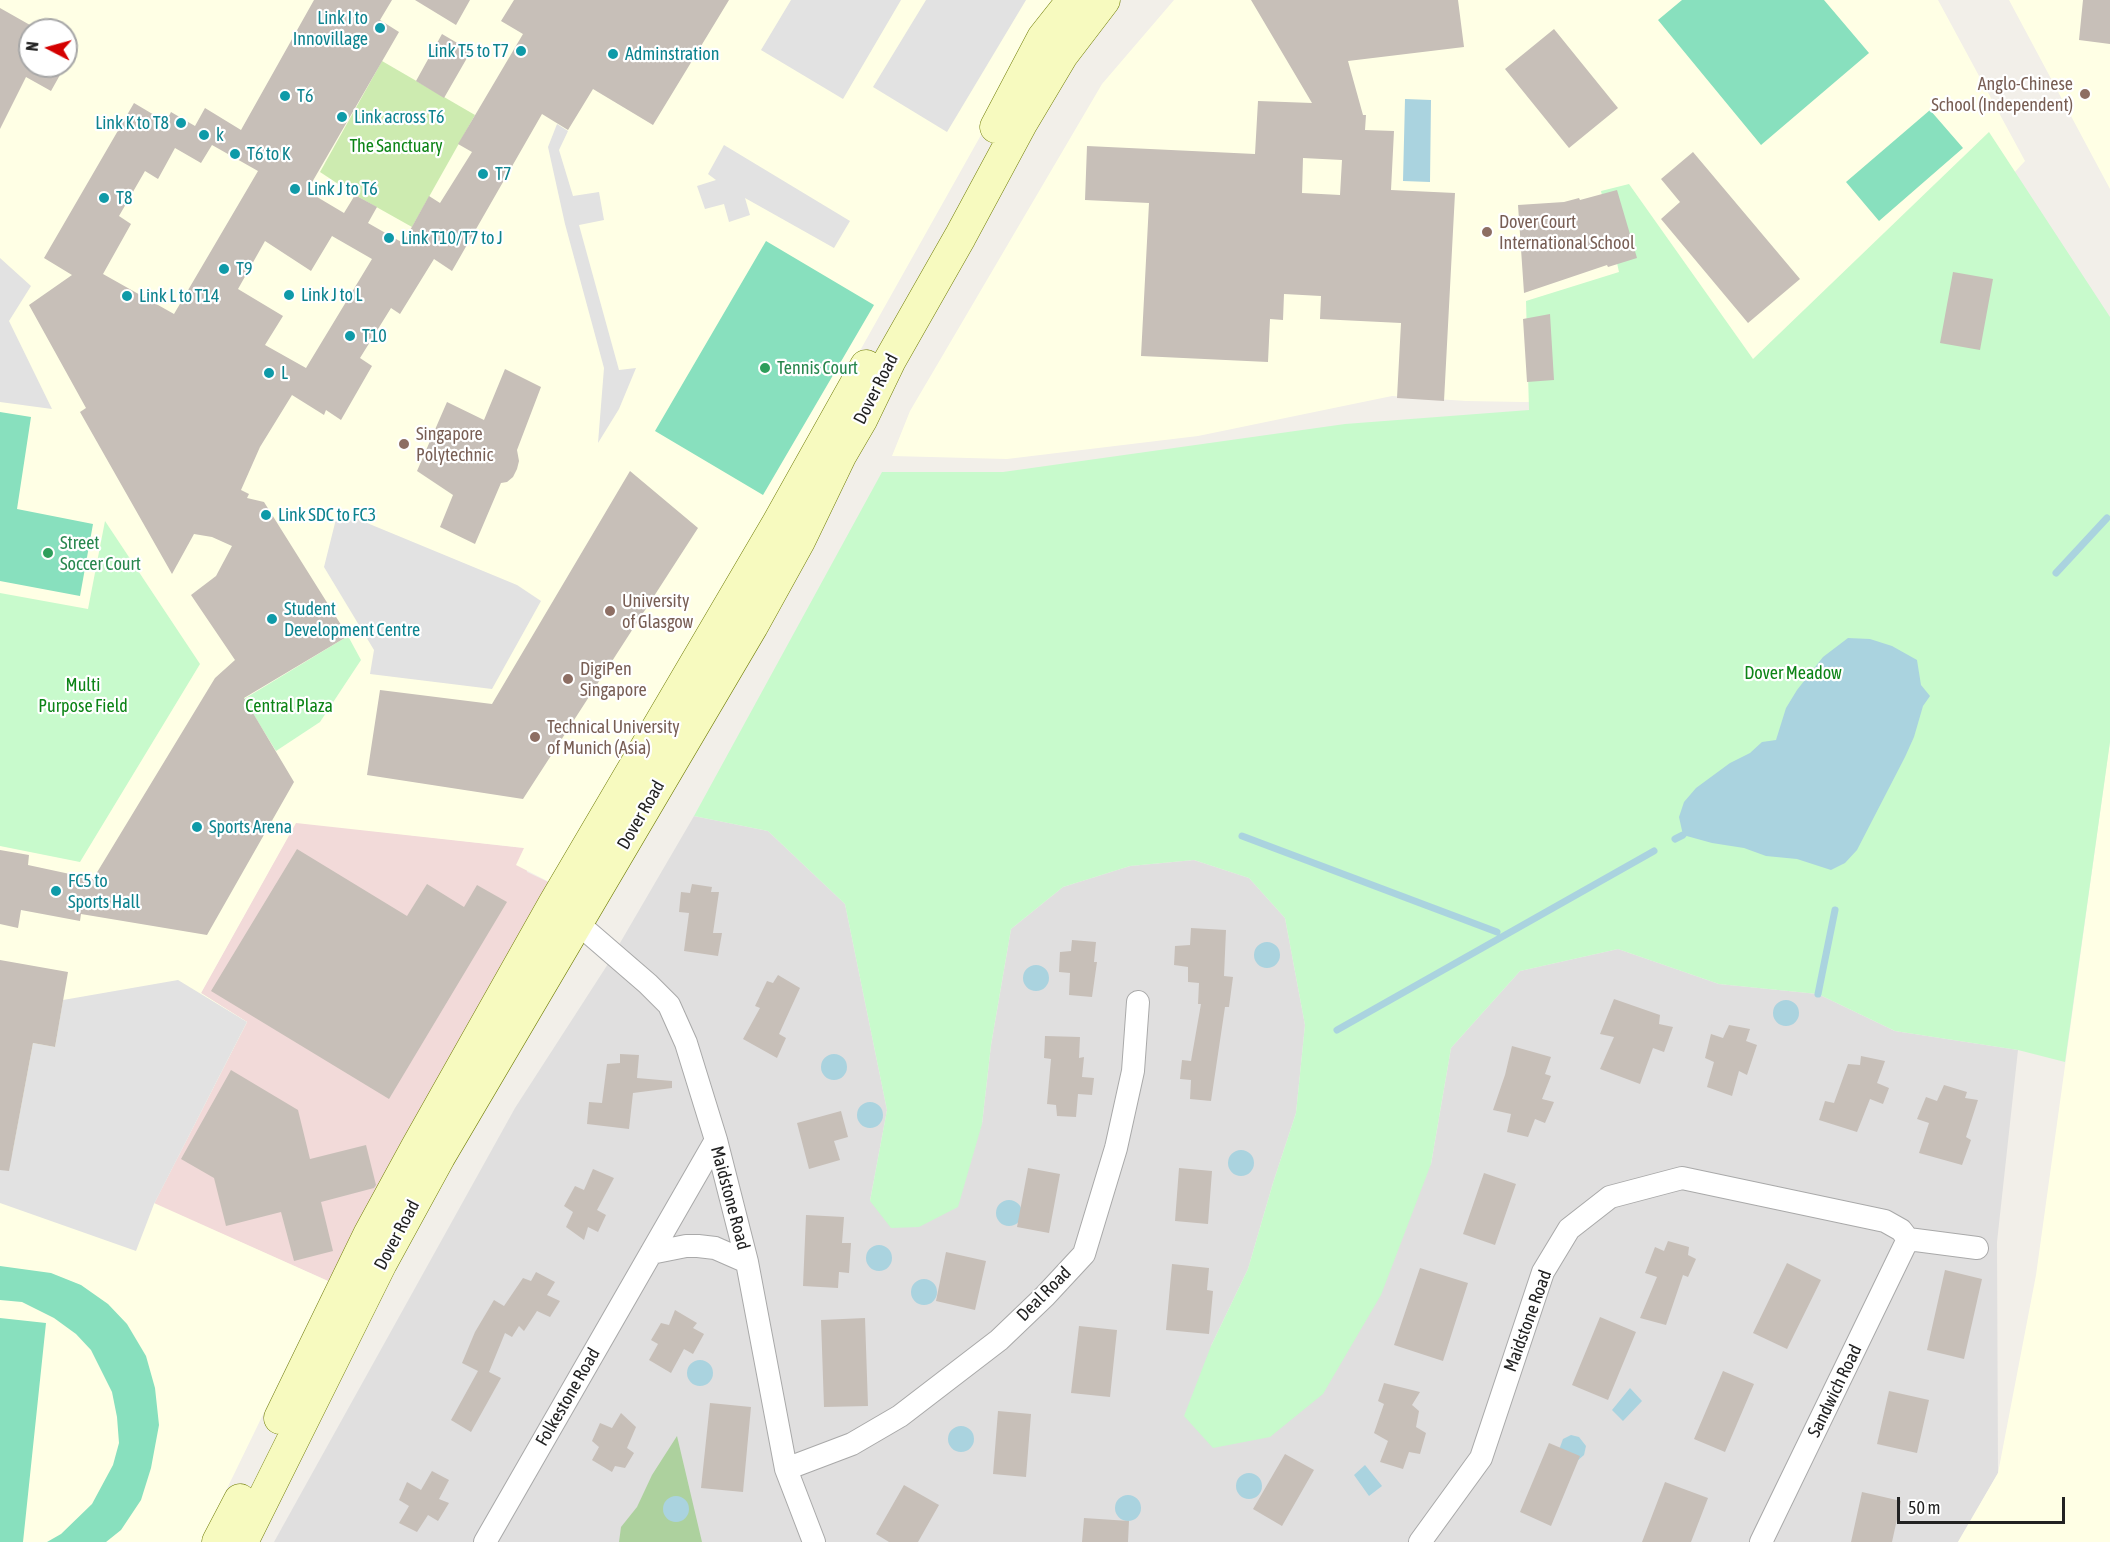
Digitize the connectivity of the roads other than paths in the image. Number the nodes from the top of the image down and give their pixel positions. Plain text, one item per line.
1 (1072, 0) edge
2 (1104, 0) edge
3 (1053, 47) junction
4 (566, 913) junction
5 (1138, 1002) dead end
6 (716, 1140) junction
7 (1908, 1239) junction
8 (1977, 1248) dead end
9 (651, 1252) junction
10 (747, 1262) junction
11 (786, 1469) junction
12 (218, 1542) edge
13 (242, 1542) edge
14 (485, 1542) edge
15 (814, 1542) edge
16 (1420, 1542) edge
17 (1761, 1542) edge

1 - 3 street, Dover Road
2 - 3 street, Dover Road
3 - 4 street, Dover Road
4 - 6 street, Maidstone Road
4 - 12 street, Dover Road
4 - 13 street, Dover Road
5 - 11 street, Deal Road
6 - 9 street, Folkestone Road
6 - 10 street, Maidstone Road
7 - 8 street
7 - 16 street, Maidstone Road
7 - 17 street, Sandwich Road
9 - 10 street
9 - 14 street, Folkestone Road
10 - 11 street, Maidstone Road
11 - 15 street, Maidstone Road

